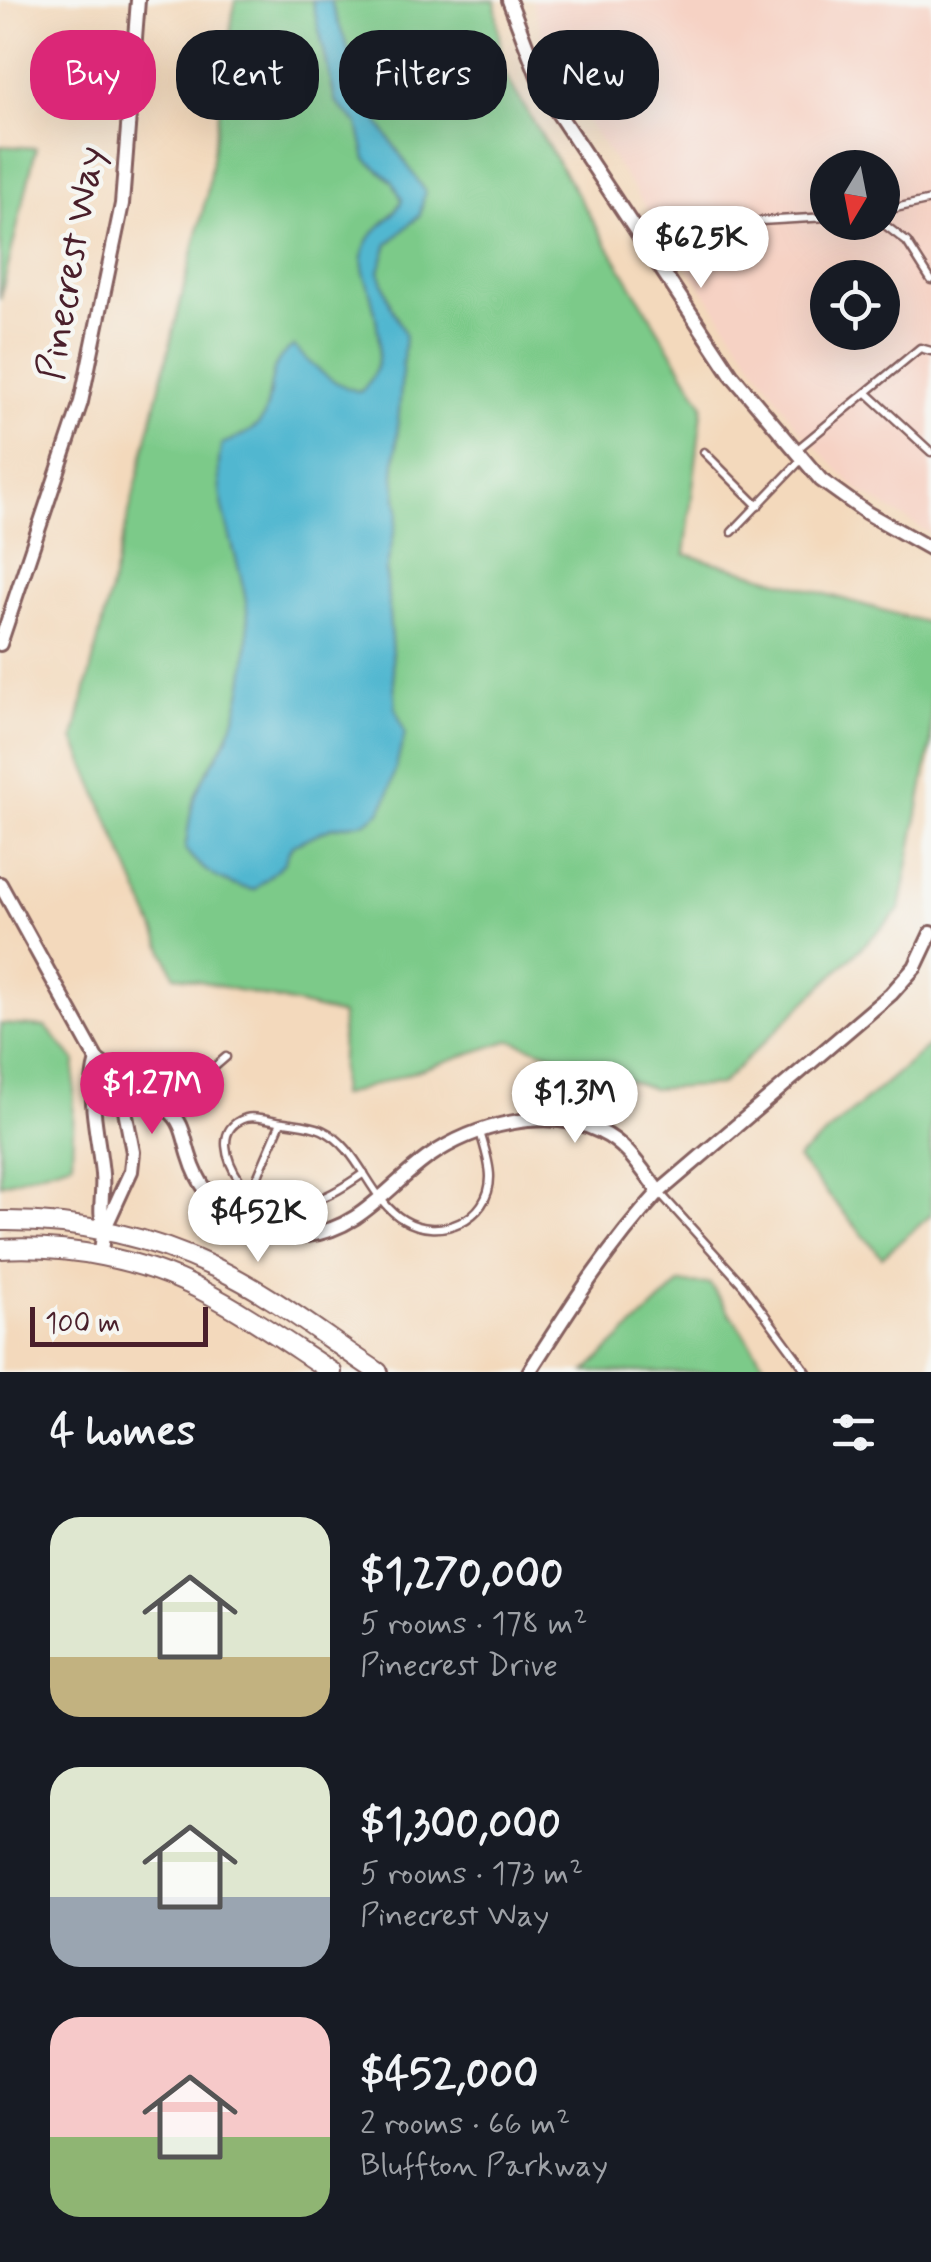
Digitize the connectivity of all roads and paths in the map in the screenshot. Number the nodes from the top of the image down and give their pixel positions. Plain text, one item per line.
1 (138, 0) edge
2 (509, 0) edge
3 (931, 200) edge
4 (900, 207) edge
5 (810, 217) edge
6 (900, 237) edge
7 (660, 265) junction
8 (931, 280) edge
9 (931, 351) edge
10 (867, 393) junction
11 (704, 452) dead end
12 (931, 452) edge
13 (798, 456) junction
14 (758, 506) junction
15 (732, 532) dead end
16 (931, 549) edge
17 (0, 644) edge
18 (0, 884) edge
19 (931, 933) edge
20 (915, 967) junction
21 (931, 976) edge
22 (226, 1057) dead end
23 (97, 1060) junction
24 (124, 1102) junction
25 (95, 1107) junction
26 (167, 1108) junction
27 (280, 1122) junction
28 (480, 1132) junction
29 (364, 1173) junction
30 (239, 1185) junction
31 (659, 1192) junction
32 (382, 1197) junction
33 (222, 1210) junction
34 (0, 1222) edge
35 (104, 1230) junction
36 (0, 1249) edge
37 (100, 1257) junction
38 (332, 1372) edge
39 (378, 1372) edge
40 (529, 1372) edge
41 (807, 1372) edge

1 - 17 street, Pinecrest Way
2 - 7 street
3 - 4 lane
5 - 7 lane
6 - 8 lane
7 - 13 street
9 - 10 lane
10 - 12 lane
10 - 13 lane
11 - 14 lane
13 - 14 lane
13 - 16 street
14 - 15 lane
18 - 23 street
19 - 20 street
20 - 21 street
20 - 31 street
22 - 26 lane
23 - 24 street
23 - 25 street
24 - 25 lane
24 - 26 street
24 - 35 street
25 - 35 street
26 - 33 street
27 - 29 lane
27 - 30 lane
27 - 30 lane
28 - 31 street
28 - 32 street
28 - 32 lane
29 - 30 lane
29 - 32 lane
30 - 33 lane
31 - 40 street
31 - 41 lane
32 - 33 street
34 - 35 main road
35 - 37 street
35 - 39 main road
36 - 37 main road
37 - 38 main road

